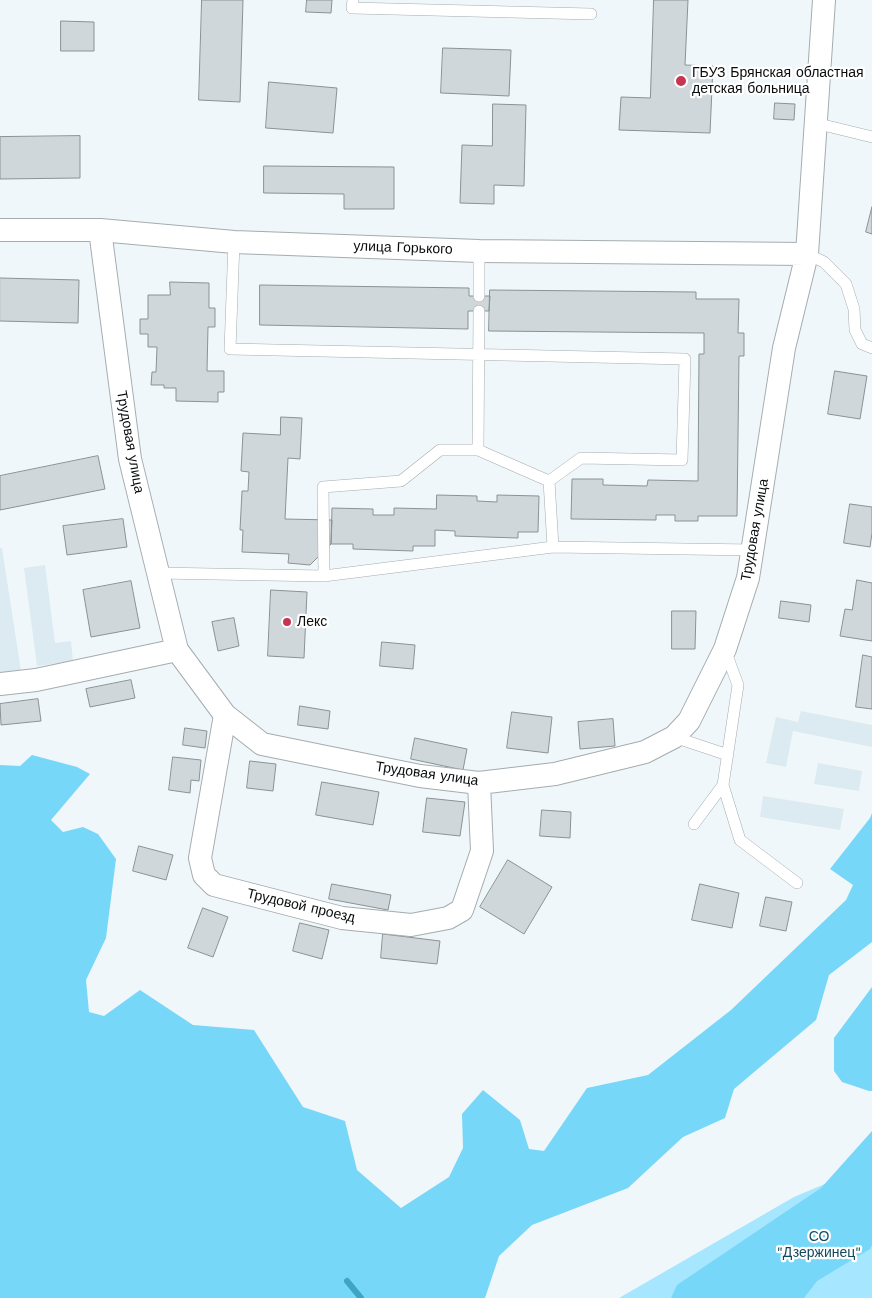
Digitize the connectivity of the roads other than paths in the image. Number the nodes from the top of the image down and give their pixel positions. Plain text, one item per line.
1 (353, 0) edge
2 (824, 0) edge
3 (591, 14) dead end
4 (815, 123) junction
5 (872, 137) edge
6 (0, 230) edge
7 (100, 230) junction
8 (234, 242) junction
9 (479, 251) junction
10 (807, 254) junction
11 (479, 296) dead end
12 (479, 311) dead end
13 (872, 348) edge
14 (479, 354) junction
15 (478, 450) junction
16 (549, 481) junction
17 (553, 547) junction
18 (753, 550) junction
19 (158, 573) junction
20 (324, 576) junction
21 (725, 649) junction
22 (176, 650) junction
23 (0, 684) edge
24 (225, 715) junction
25 (674, 738) junction
26 (728, 755) junction
27 (478, 783) junction
28 (723, 785) junction
29 (694, 824) dead end
30 (797, 883) dead end

1 - 3 lane
2 - 4 street, Трудовая улица
4 - 5 lane
4 - 10 street, Трудовая улица
6 - 7 street, улица Горького
7 - 8 street, улица Горького
7 - 19 street, Трудовая улица
8 - 9 street, улица Горького
8 - 14 lane
9 - 10 street, улица Горького
9 - 11 lane
10 - 13 lane
10 - 18 street, Трудовая улица
12 - 14 lane
14 - 15 lane
14 - 16 lane
15 - 16 lane
15 - 20 lane
16 - 17 lane
17 - 18 lane
17 - 20 lane
18 - 21 street, Трудовая улица
19 - 20 lane
19 - 22 street, Трудовая улица
21 - 25 street, Трудовая улица
21 - 26 lane
22 - 23 street
22 - 24 street, Трудовая улица
24 - 27 street, Трудовая улица
24 - 27 street, Трудовой проезд
25 - 26 lane
25 - 27 street, Трудовая улица
26 - 28 lane
28 - 29 lane
28 - 30 lane

